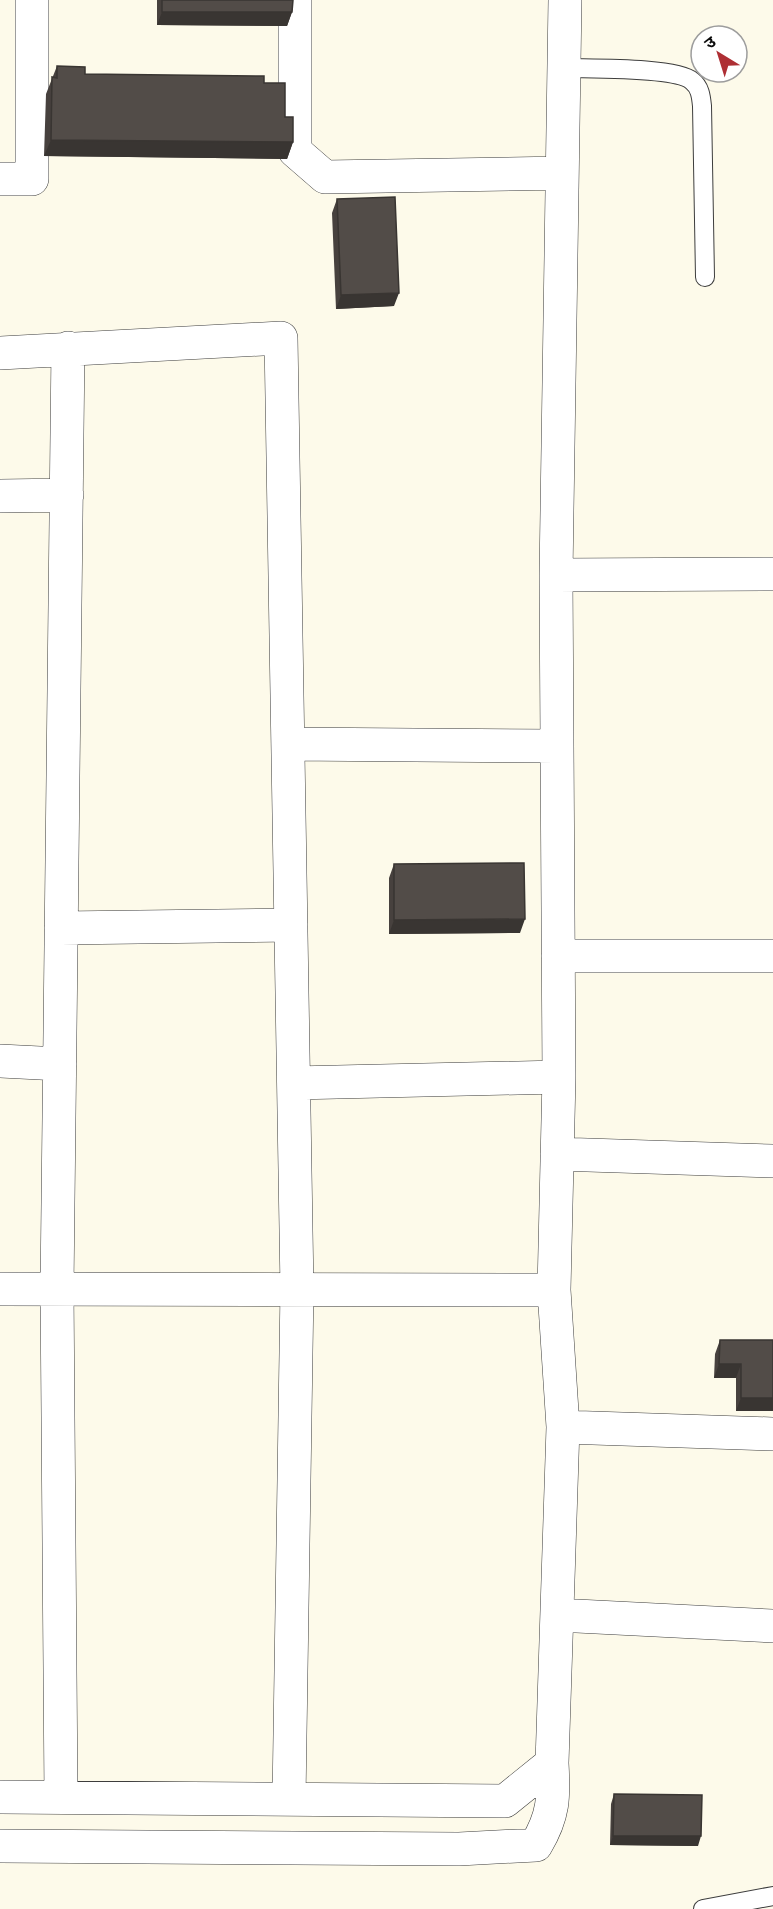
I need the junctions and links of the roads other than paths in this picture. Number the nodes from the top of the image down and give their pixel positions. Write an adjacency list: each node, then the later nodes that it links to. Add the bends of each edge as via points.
1 (32, 0): 6 (street, via 32,179)
2 (295, 0): 5 (street, via 295,151 325,177)
3 (565, 0): 4 (street)
4 (564, 68): 5 (street); 7 (lane, via 672,73 694,81 702,106)
5 (562, 173): 13 (street)
6 (0, 179)
7 (705, 278)
8 (69, 348): 9 (street); 11 (street); 14 (street, via 281,339)
9 (0, 353)
10 (0, 495): 11 (street)
11 (67, 495): 17 (street)
12 (773, 574): 13 (street)
13 (556, 575): 15 (street)
14 (288, 744): 15 (street); 16 (street)
15 (557, 746): 18 (street)
16 (291, 925): 17 (street); 23 (street)
17 (61, 928): 21 (street)
18 (558, 956): 19 (street); 22 (street)
19 (773, 956)
20 (0, 1061): 21 (street)
21 (60, 1064): 27 (street)
22 (559, 1077): 23 (street); 24 (street)
23 (294, 1083): 28 (street)
24 (557, 1154): 25 (street); 29 (street)
25 (773, 1161)
26 (0, 1289): 27 (street)
27 (57, 1289): 28 (street); 36 (street)
28 (297, 1289): 29 (street); 37 (street)
29 (554, 1290): 30 (street)
30 (563, 1427): 31 (street); 32 (street)
31 (773, 1434)
32 (557, 1615): 33 (street); 34 (street)
33 (773, 1626)
34 (552, 1762): 37 (street, via 505,1801); 38 (street, via 554,1788 549,1823 536,1845 459,1849)
35 (0, 1797): 36 (street)
36 (61, 1797): 37 (street)
37 (289, 1799)
38 (0, 1846)
39 (773, 1896): 40 (lane)
40 (703, 1909)

